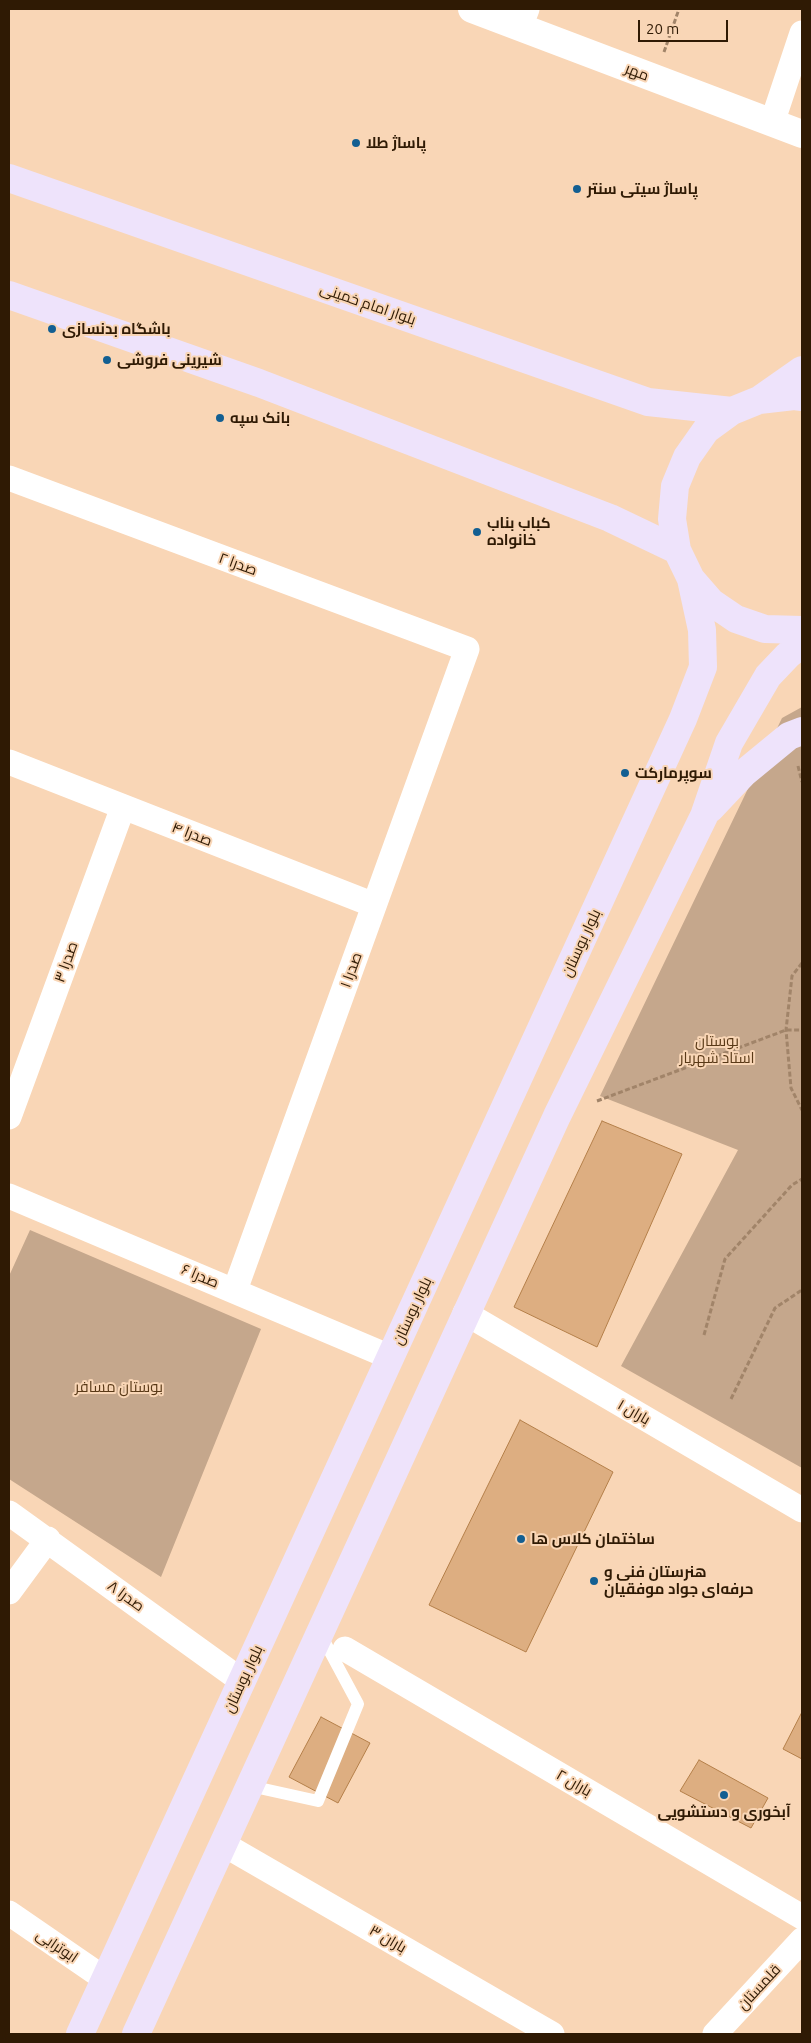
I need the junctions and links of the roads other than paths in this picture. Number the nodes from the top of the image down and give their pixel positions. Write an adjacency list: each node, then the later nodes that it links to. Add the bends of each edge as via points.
1 (472, 9): 2 (street, مهر)
2 (523, 18): 4 (street, مهر, via 655,78)
3 (802, 33): 4 (street)
4 (772, 123): 5 (street, مهر)
5 (802, 134)
6 (9, 178): 11 (main road, بلوار امام خمینی, via 648,402)
7 (9, 295): 13 (main road, via 259,383 610,518)
8 (802, 370): 10 (main road)
9 (802, 397): 10 (main road)
10 (759, 400): 11 (main road)
11 (732, 411): 13 (main road, via 706,430 686,456 675,486 672,519)
12 (9, 478): 17 (street, صدرا ۲)
13 (677, 550): 14 (main road)
14 (691, 579): 15 (main road, via 711,602 736,619 765,629); 27 (main road, بلوار بوستان, via 702,630 704,667)
15 (802, 630)
16 (802, 644): 21 (main road, via 768,676 739,725 729,743)
17 (467, 649): 22 (street, صدرا ۱)
18 (802, 731): 21 (main road, via 789,736 744,773)
19 (9, 762): 20 (street, صدرا ۴)
20 (123, 807): 22 (street, صدرا ۴); 23 (street, صدرا ۳)
21 (704, 816): 26 (main road)
22 (374, 905): 25 (street, صدرا ۱)
23 (9, 1117)
24 (9, 1196): 25 (street, صدرا ۶)
25 (235, 1290): 27 (street, صدرا ۶)
26 (465, 1313): 28 (street, باران ۱); 32 (main road)
27 (390, 1357): 34 (main road, بلوار بوستان)
28 (802, 1510)
29 (9, 1513): 30 (street, صدرا ۸)
30 (48, 1539): 31 (street); 34 (street, صدرا ۸)
31 (9, 1592)
32 (319, 1633): 35 (main road); 35 (lane, via 358,1704 318,1801)
33 (345, 1649): 38 (street, باران ۲)
34 (242, 1681): 40 (main road, بلوار بوستان)
35 (250, 1786): 36 (main road)
36 (223, 1844): 42 (main road); 43 (street, باران ۳)
37 (9, 1913): 40 (street, ابوترابی)
38 (802, 1917)
39 (802, 1940): 44 (street, قلمستان)
40 (105, 1979): 41 (main road, بلوار بوستان)
41 (80, 2034)
42 (136, 2034)
43 (552, 2034)
44 (715, 2034)

